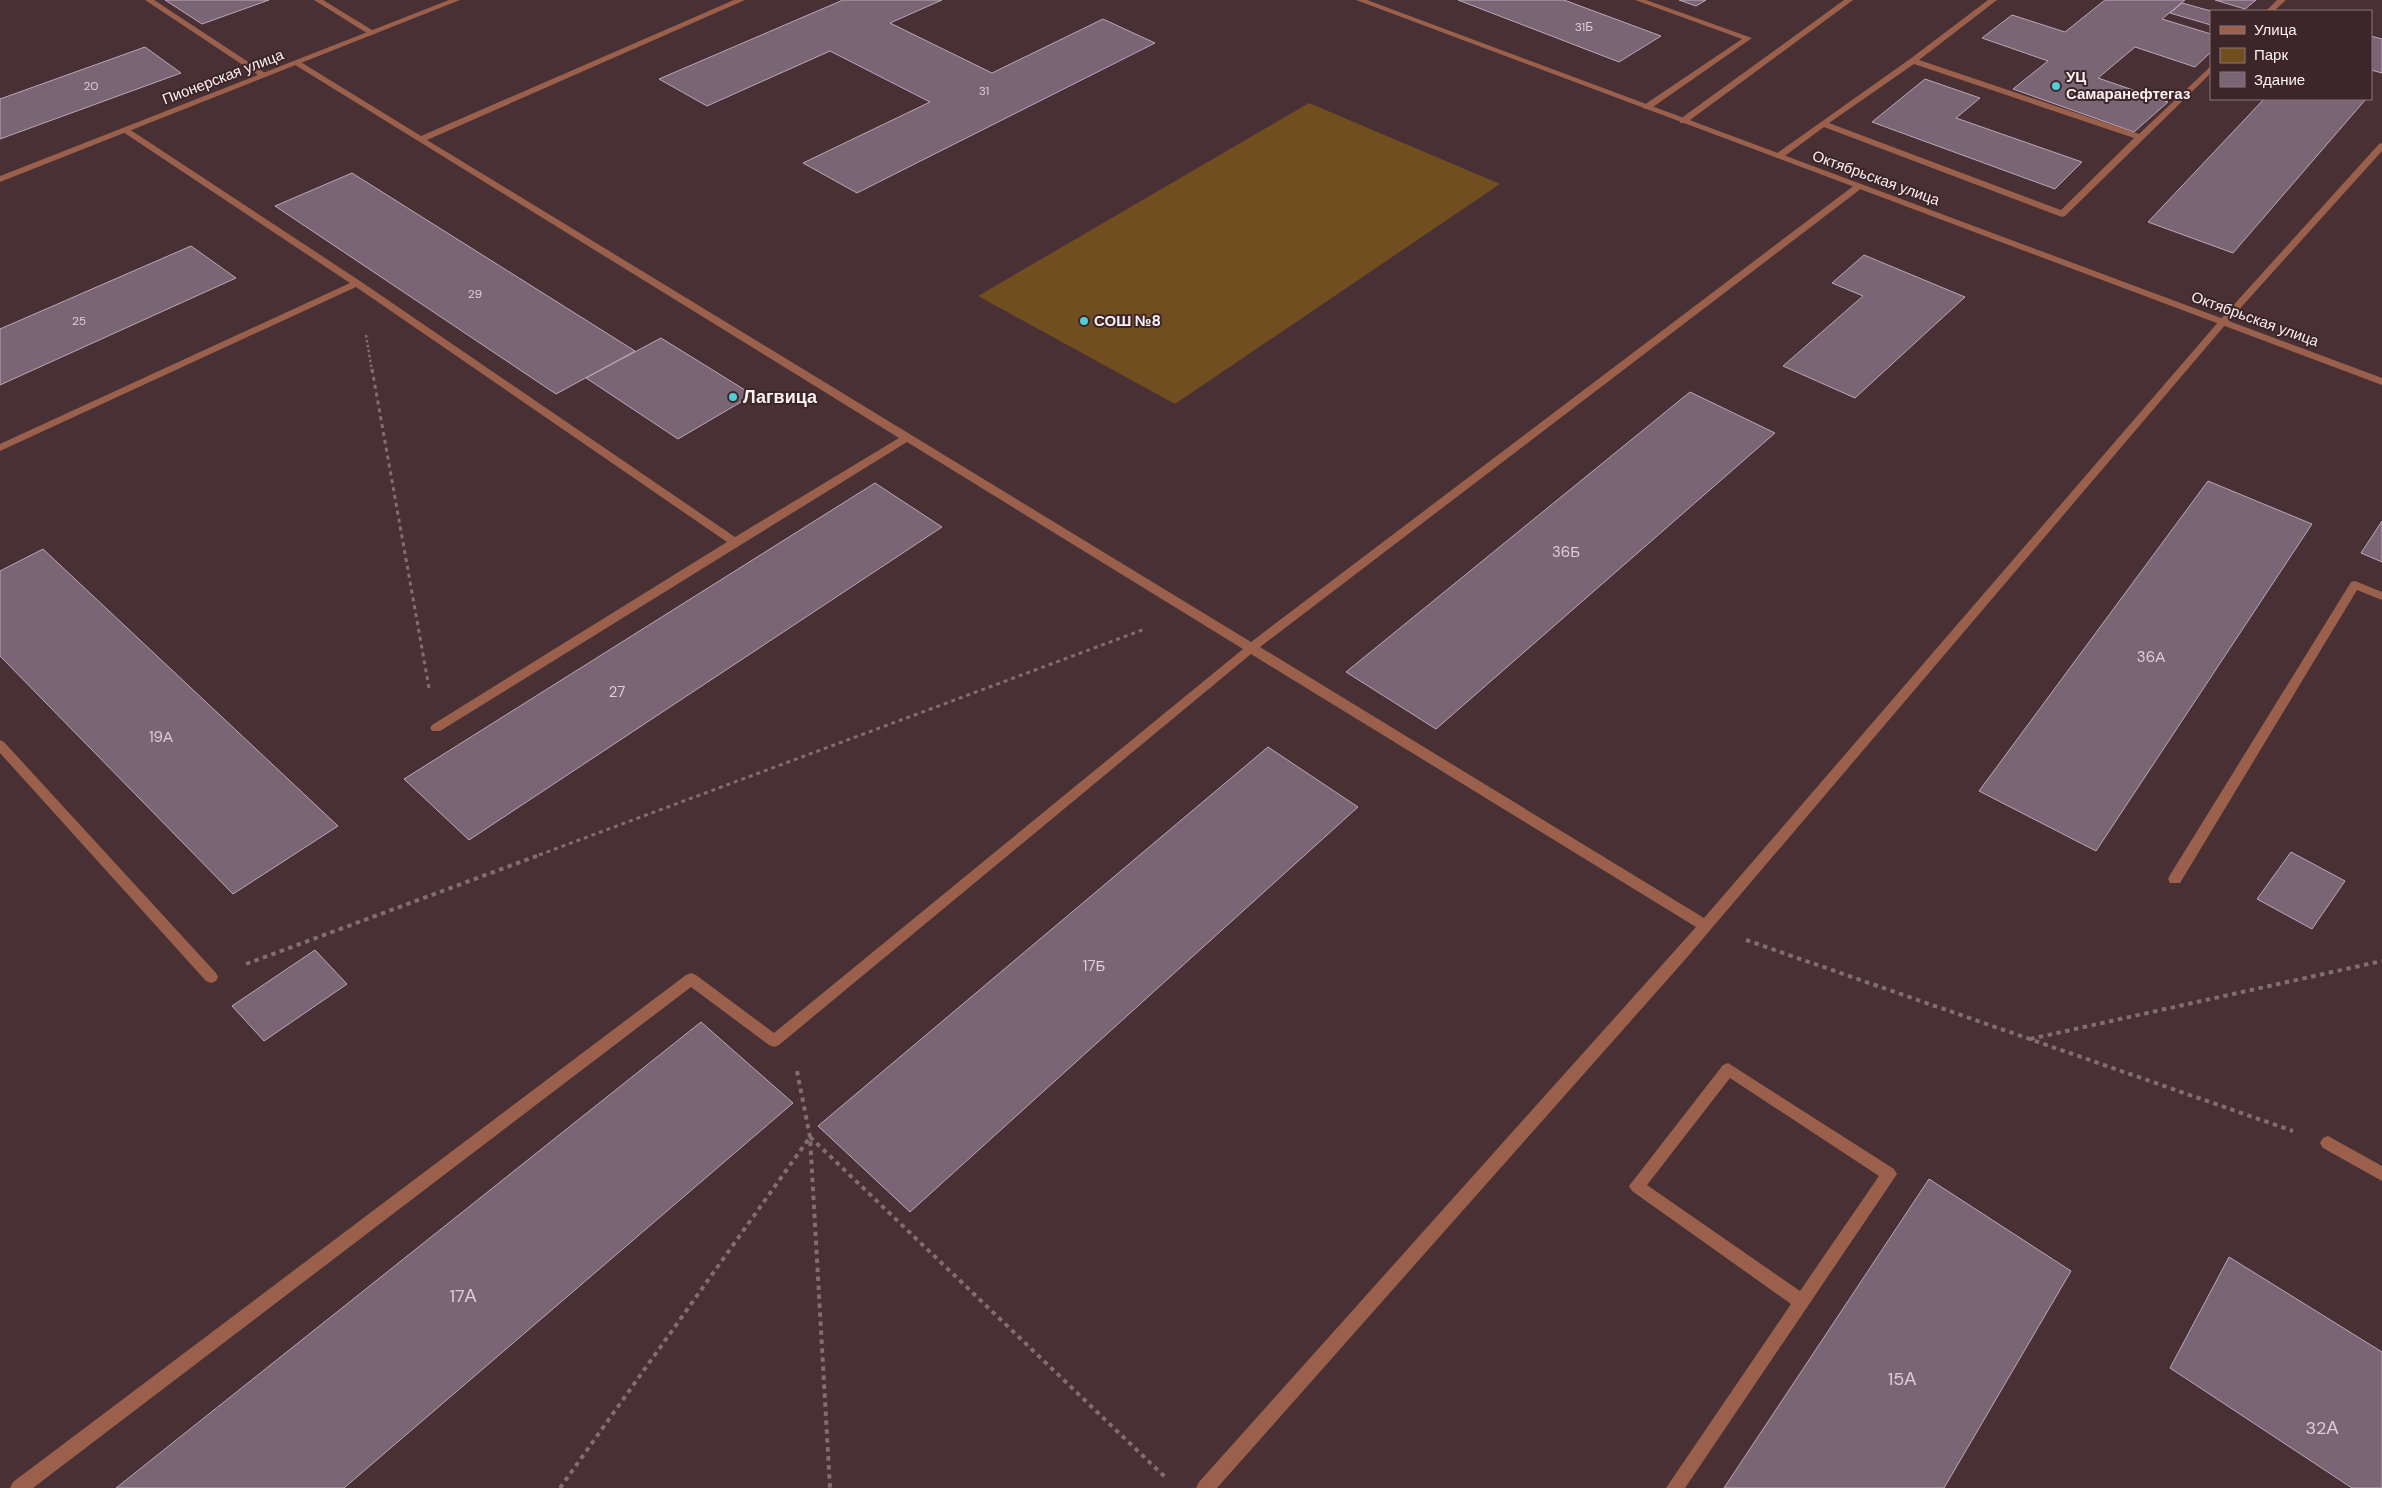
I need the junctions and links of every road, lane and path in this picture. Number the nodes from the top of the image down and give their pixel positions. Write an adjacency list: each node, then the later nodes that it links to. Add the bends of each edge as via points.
1 (149, 0): 15 (street)
2 (318, 0): 11 (street)
3 (456, 0): 11 (street, Пионерская улица)
4 (741, 0): 21 (street)
5 (1360, 0): 16 (street, Октябрьская улица)
6 (1639, 0): 16 (street, via 1748,38)
7 (1849, 0): 17 (street)
8 (1993, 0): 12 (street)
9 (2282, 0): 10 (street)
10 (2271, 10)
11 (373, 33): 13 (street, Пионерская улица)
12 (1913, 61): 18 (street); 20 (street)
13 (296, 63): 15 (street, Пионерская улица); 21 (street)
14 (2210, 69): 20 (street)
15 (264, 75): 19 (street, Пионерская улица)
16 (1647, 107): 17 (street, Октябрьская улица)
17 (1683, 121): 23 (street, Октябрьская улица)
18 (1823, 124): 20 (street, via 2062,214); 23 (street)
19 (126, 130): 24 (street, Пионерская улица); 26 (street)
20 (2140, 137)
21 (421, 139): 29 (street)
22 (2382, 146): 27 (street)
23 (1779, 156): 25 (street, Октябрьская улица)
24 (0, 179)
25 (1859, 186): 27 (street, Октябрьская улица); 34 (street)
26 (357, 283): 30 (street); 31 (street); 35 (path)
27 (2223, 322): 28 (street, Октябрьская улица); 38 (street)
28 (2382, 382)
29 (908, 437): 31 (street); 34 (street)
30 (0, 448)
31 (735, 542): 35 (street)
32 (2382, 596): 37 (street, via 2355,585)
33 (1149, 627): 40 (path)
34 (1251, 648): 38 (street); 41 (street)
35 (436, 728)
36 (0, 744): 40 (street)
37 (2175, 879)
38 (1706, 926): 42 (path); 51 (street)
39 (2382, 961): 42 (path)
40 (211, 977)
41 (789, 1028): 43 (path); 48 (street, via 774,1041 691,978)
42 (2030, 1039): 44 (path)
43 (810, 1137): 47 (path); 49 (path); 50 (path)
44 (2328, 1143): 45 (street)
45 (2382, 1174)
46 (1802, 1302): 46 (street, via 1890,1174 1728,1069 1637,1186); 52 (street)
47 (1170, 1481)
48 (18, 1488)
49 (560, 1488)
50 (830, 1488)
51 (1205, 1488)
52 (1675, 1488)

